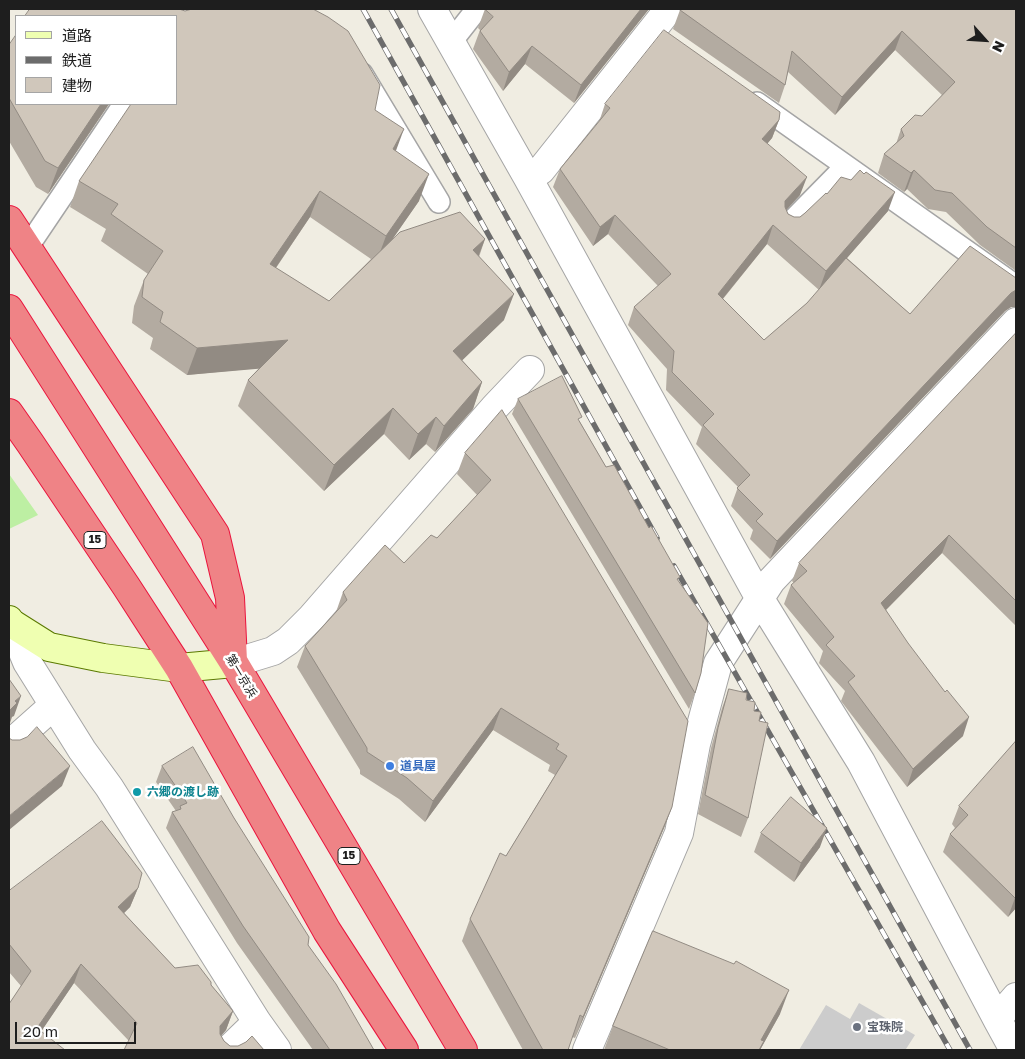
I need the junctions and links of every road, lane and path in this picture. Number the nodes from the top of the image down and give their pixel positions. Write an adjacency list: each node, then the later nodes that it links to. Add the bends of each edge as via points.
1 (187, 9): 5 (lane)
2 (432, 9): 6 (street)
3 (477, 9): 6 (lane)
4 (669, 9): 11 (street, via 661,35 541,170)
5 (178, 22)
6 (451, 42): 11 (street)
7 (355, 61): 12 (lane)
8 (741, 92): 10 (lane)
9 (123, 105): 15 (lane)
10 (846, 166): 14 (lane); 16 (lane)
11 (528, 178): 21 (street)
12 (439, 202)
13 (9, 220): 15 (highway)
14 (790, 222)
15 (27, 248): 23 (highway, via 215,534 230,598)
16 (1016, 286)
17 (9, 309): 23 (highway, 第一京浜 / 15)
18 (1016, 322): 21 (street, via 771,581)
19 (530, 370): 23 (street, via 499,416 288,641 273,651)
20 (9, 413): 24 (highway, 15)
21 (760, 599): 27 (street, via 718,663); 30 (street, via 861,762)
22 (10, 621): 24 (street, via 49,648); 25 (street, via 27,662)
23 (234, 663): 24 (street); 35 (highway, 第一京浜 / 15)
24 (179, 668): 34 (highway, 15, via 327,931)
25 (54, 705): 28 (street); 31 (street)
26 (680, 719): 27 (lane)
27 (696, 744): 36 (street, via 679,833)
28 (9, 745)
29 (1016, 997): 30 (street)
30 (996, 1019): 37 (street)
31 (257, 1022): 32 (street); 33 (street)
32 (228, 1050)
33 (277, 1050)
34 (404, 1050)
35 (463, 1050)
36 (588, 1050)
37 (1014, 1050)

